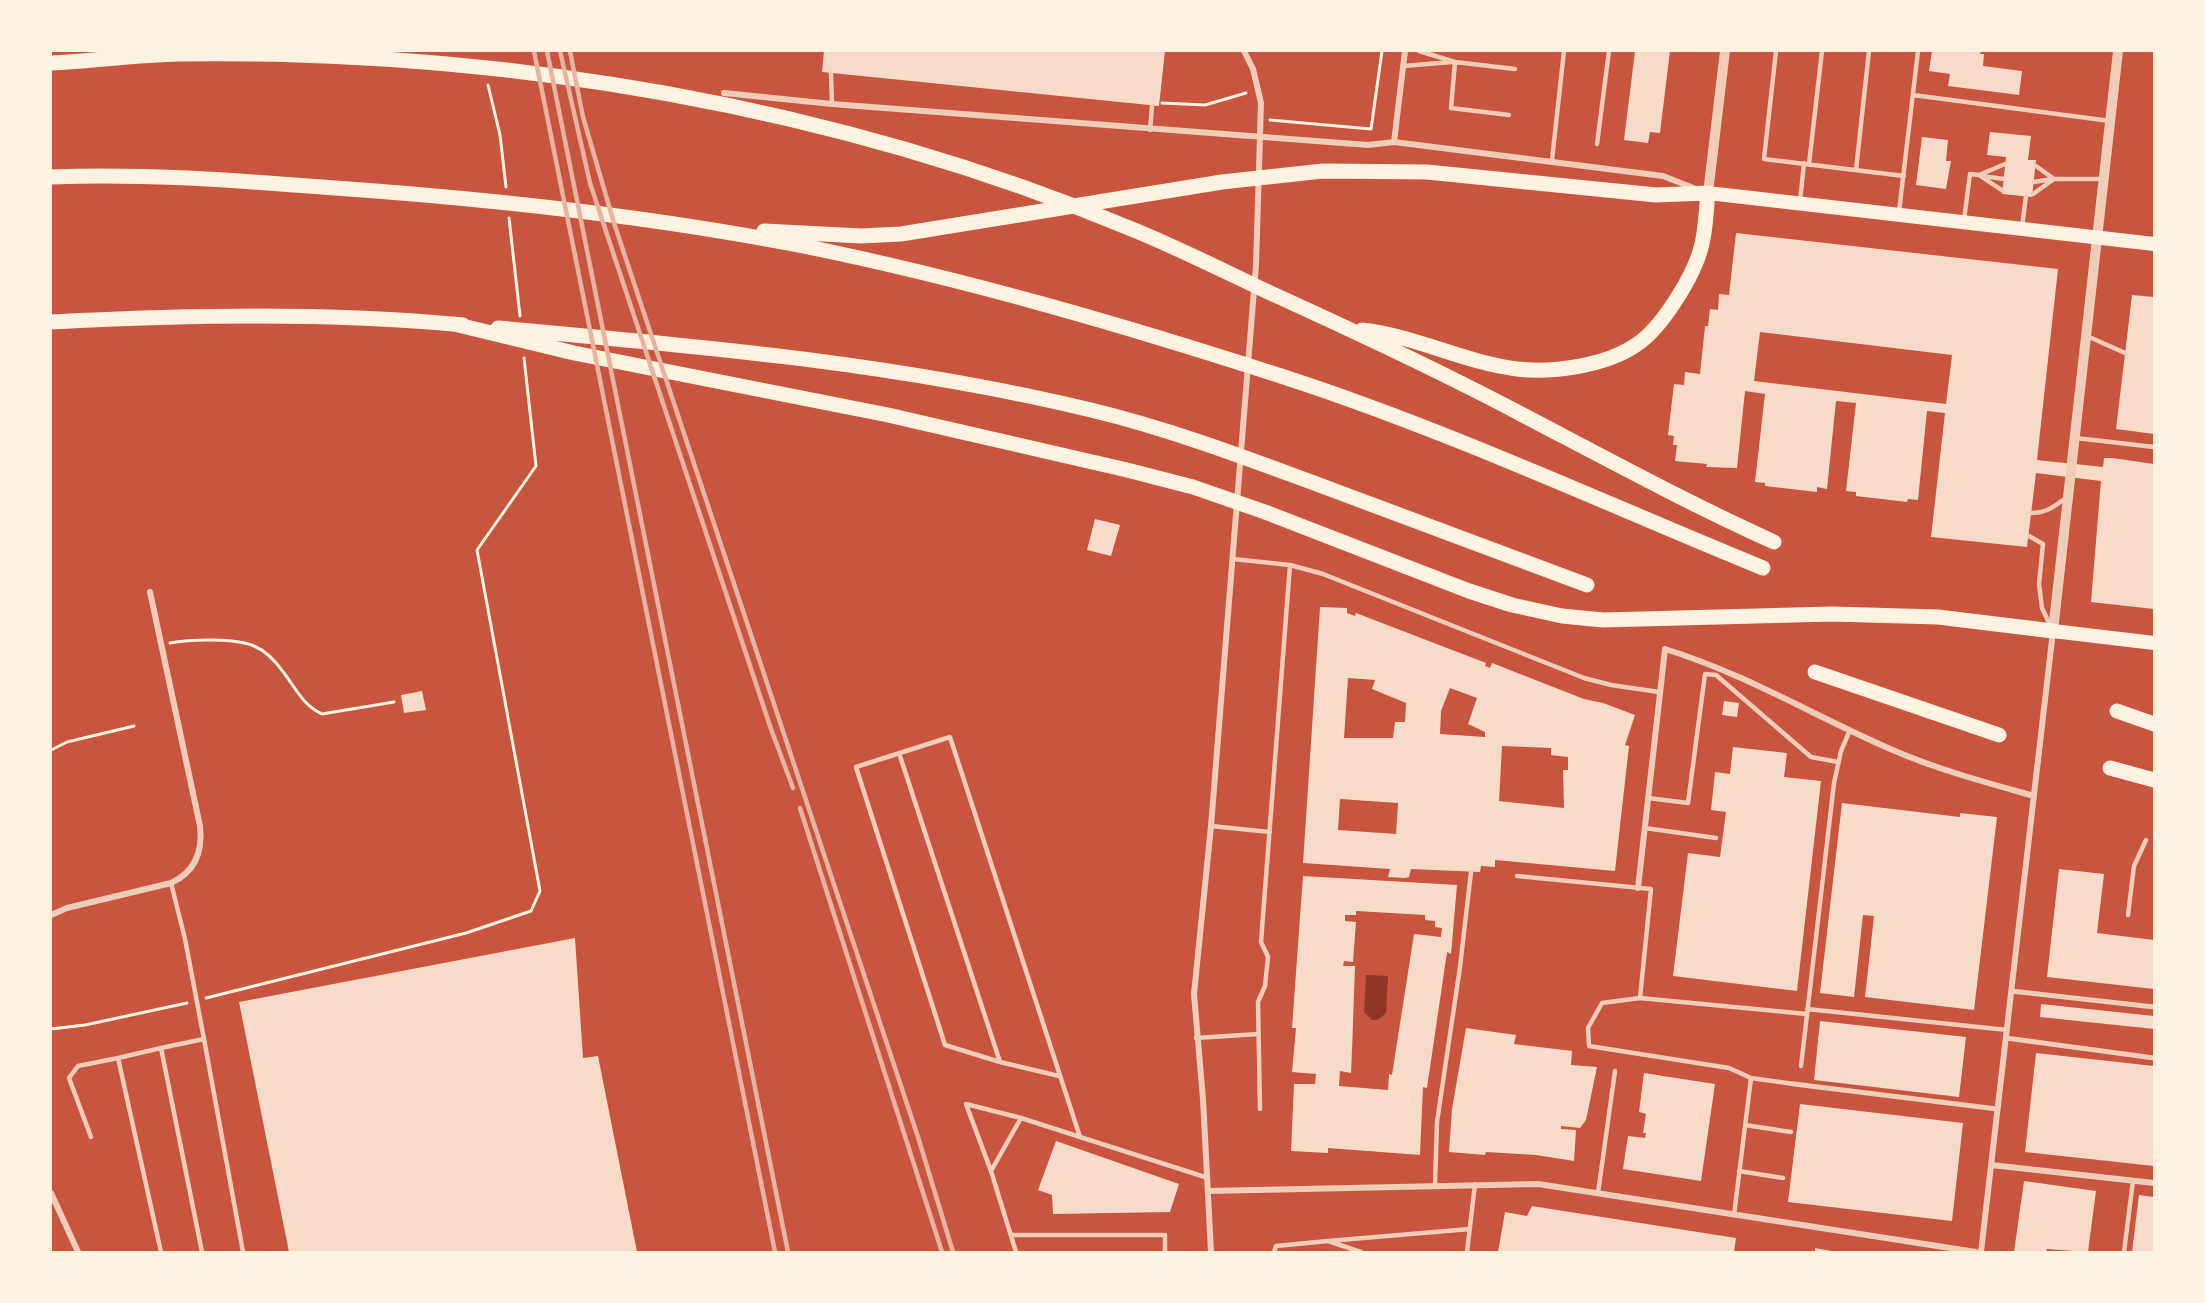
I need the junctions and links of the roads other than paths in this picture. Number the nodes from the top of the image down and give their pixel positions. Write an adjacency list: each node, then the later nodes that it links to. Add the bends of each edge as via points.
1 (1244, 51): 24 (street, via 1259,87)
2 (1405, 51): 14 (street)
3 (1419, 51): 12 (lane)
4 (1564, 51): 27 (lane)
5 (1609, 51): 26 (lane)
6 (1725, 51): 40 (street)
7 (1776, 51): 28 (lane, via 1764,159)
8 (1822, 51): 28 (lane)
9 (1869, 51): 31 (lane)
10 (1918, 51): 18 (lane)
11 (2118, 51): 22 (street)
12 (1455, 62): 14 (lane); 15 (lane); 21 (lane, via 1451,108)
13 (51, 63): 52 (highway, via 175,54 311,56 457,64 659,93 815,125 970,168 1136,230)
14 (1403, 66): 25 (street)
15 (1515, 69)
16 (831, 73): 19 (lane)
17 (724, 93): 19 (street)
18 (1913, 94): 22 (lane); 33 (lane)
19 (832, 104): 23 (street)
20 (1152, 106): 23 (lane)
21 (1509, 115)
22 (2110, 121): 37 (street)
23 (1150, 130): 24 (street)
24 (1261, 136): 25 (street, via 1368,145); 61 (street, via 1256,265)
25 (1394, 142): 27 (street)
26 (1597, 144)
27 (1551, 160): 40 (street, via 1663,176)
28 (1807, 164): 31 (lane); 43 (lane)
29 (2006, 164): 32 (lane)
30 (2036, 166): 36 (lane)
31 (1856, 170): 33 (lane)
32 (1979, 175): 35 (lane); 39 (lane); 45 (lane, via 1970,174)
33 (1904, 176): 44 (lane)
34 (51, 177): 46 (highway, via 194,178 433,195)
35 (2004, 179)
36 (2054, 179): 37 (lane); 38 (lane); 41 (lane)
37 (2104, 179): 48 (street)
38 (2034, 182)
39 (2003, 191)
40 (1708, 193): 43 (main road); 46 (highway, via 1656,195 1427,172 1323,171 1222,182 901,234 861,236); 52 (highway, via 1701,248 1690,274 1655,329 1636,345 1605,359 1545,370 1518,369 1466,358 1410,339)
41 (2032, 194)
42 (2026, 196): 47 (lane)
43 (1800, 204): 44 (main road)
44 (1899, 215): 45 (main road)
45 (1964, 222): 47 (main road)
46 (695, 228): 63 (highway, via 893,266 1076,314 1286,378 1450,439)
47 (2022, 229): 48 (main road)
48 (2098, 237): 49 (main road); 53 (street)
49 (2154, 244)
50 (51, 322): 51 (highway, via 163,316 302,316)
51 (454, 324): 64 (highway, via 875,367 1094,411 1198,441); 66 (highway, via 574,353 1019,444 1193,488 1512,605 1562,616 1603,620 1832,614 1938,617)
52 (1350, 328): 60 (highway)
53 (2087, 336): 54 (lane); 55 (street)
54 (2125, 353)
55 (2076, 438): 56 (lane); 57 (street)
56 (2154, 447)
57 (2069, 495): 58 (lane, via 2052,509); 66 (street)
58 (2031, 513)
59 (2029, 536): 66 (lane, via 2043,544 2039,584 2042,608)
60 (1774, 542)
61 (1233, 559): 62 (lane); 80 (street)
62 (1290, 565): 69 (lane, via 1323,574 1584,678); 82 (lane)
63 (1763, 568)
64 (1587, 585)
65 (150, 591): 87 (street, via 201,842 193,867)
66 (2054, 631): 67 (main road); 78 (street)
67 (2154, 643)
68 (1815, 672): 73 (highway)
69 (1659, 692): 72 (street, via 1665,650 1766,688); 79 (street)
70 (2117, 711): 71 (highway)
71 (2154, 724)
72 (1850, 730): 75 (lane); 78 (street, via 1912,758)
73 (1999, 735)
74 (899, 753): 103 (lane); 103 (lane, via 856,767 945,1045); 106 (lane, via 950,737)
75 (1838, 762): 79 (lane, via 1811,757 1716,675 1705,674 1688,803); 94 (lane)
76 (2110, 768): 77 (highway)
77 (2154, 780)
78 (2034, 796): 91 (street)
79 (1648, 798): 81 (street)
80 (1210, 826): 82 (lane); 97 (street, via 1195,963)
81 (1645, 828): 83 (lane); 88 (street)
82 (1270, 832): 96 (lane, via 1261,942 1268,957 1265,986 1258,1002)
83 (1716, 838)
84 (2146, 840): 90 (lane, via 2134,866)
85 (1471, 872): 124 (lane, via 1437,1122)
86 (1517, 876): 88 (lane)
87 (171, 883): 89 (street); 99 (lane)
88 (1638, 888): 92 (lane, via 1651,889)
89 (51, 915)
90 (2128, 915)
91 (2011, 992): 93 (street); 95 (street)
92 (1640, 998): 94 (lane); 107 (lane, via 1602,1003 1588,1028 1589,1046 1729,1068)
93 (2154, 1007)
94 (1807, 1012): 95 (lane); 104 (lane)
95 (2007, 1030): 98 (street)
96 (1258, 1034): 97 (lane); 109 (lane)
97 (1196, 1038): 119 (street)
98 (2006, 1038): 102 (street); 110 (street)
99 (204, 1039): 100 (lane); 135 (lane)
100 (161, 1048): 101 (lane); 134 (lane)
101 (118, 1058): 114 (lane, via 78,1066 69,1078); 133 (lane)
102 (2154, 1058)
103 (1000, 1062): 106 (lane)
104 (1801, 1066)
105 (1615, 1071): 127 (lane)
106 (1059, 1076): 115 (lane)
107 (1751, 1078): 108 (lane); 112 (lane)
108 (1794, 1084): 110 (street)
109 (1260, 1109)
110 (1997, 1109): 116 (street)
111 (1021, 1118): 115 (lane); 117 (lane); 117 (lane, via 966,1104)
112 (1745, 1125): 113 (lane); 118 (lane)
113 (1791, 1132)
114 (91, 1137)
115 (1080, 1137): 119 (lane)
116 (1991, 1165): 121 (street); 143 (street)
117 (991, 1171): 130 (lane)
118 (1739, 1171): 120 (lane); 128 (lane)
119 (1208, 1178): 125 (street)
120 (1783, 1178)
121 (2133, 1180): 122 (street); 144 (lane)
122 (2154, 1183)
123 (1475, 1184): 124 (street); 127 (street, via 1538,1184); 129 (lane)
124 (1435, 1186): 125 (street)
125 (1208, 1191): 138 (street)
126 (51, 1193): 132 (street)
127 (1598, 1193): 128 (street)
128 (1734, 1215): 142 (street)
129 (1470, 1229): 131 (lane); 141 (lane)
130 (1012, 1235): 136 (lane); 137 (lane, via 1165,1235)
131 (1328, 1241): 139 (lane, via 1276,1246); 140 (lane)
132 (78, 1252)
133 (160, 1252)
134 (202, 1252)
135 (243, 1252)
136 (1016, 1252)
137 (1165, 1252)
138 (1211, 1252)
139 (1274, 1252)
140 (1361, 1252)
141 (1467, 1252)
142 (1976, 1252)
143 (1982, 1252)
144 (2124, 1252)

